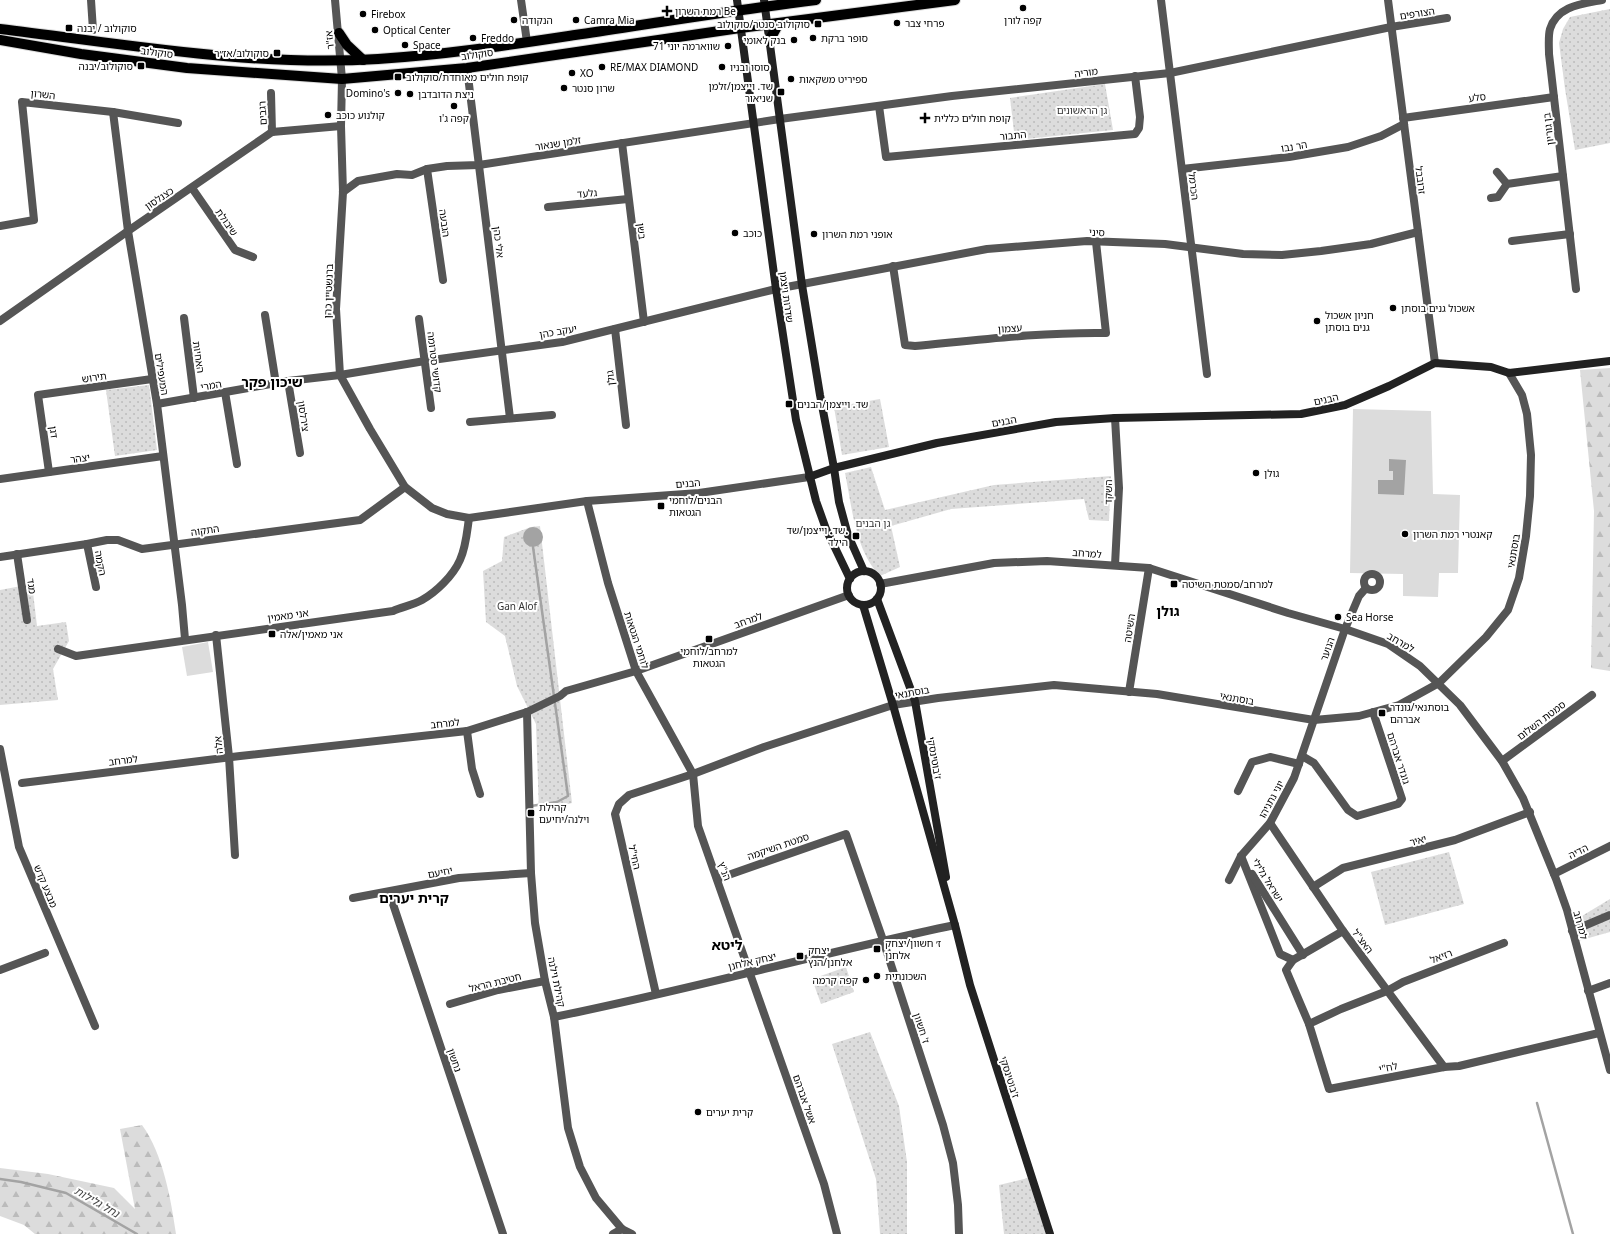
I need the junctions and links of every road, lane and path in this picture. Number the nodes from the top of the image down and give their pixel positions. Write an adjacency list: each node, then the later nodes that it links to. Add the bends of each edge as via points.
1 (91, 0): 18 (street)
2 (335, 0): 19 (street, אז"ר)
3 (521, 0): 22 (street)
4 (816, 0): 10 (main road, סוקולוב)
5 (956, 0): 13 (main road, סוקולוב)
6 (1161, 0): 26 (street, הכרמל)
7 (1388, 0): 15 (street, זרובבל)
8 (1602, 0): 9 (street, בן גוריון)
9 (1585, 2): 30 (street, בן גוריון, via 1557,16 1550,30 1549,54)
10 (764, 3): 11 (main road, סוקולוב); 14 (street, שדרות ויצמן)
11 (737, 5): 16 (street, שדרות ויצמן); 22 (main road, סוקולוב)
12 (1446, 18): 15 (street, הצורפים)
13 (779, 23): 14 (main road, סוקולוב); 21 (main road)
14 (766, 25): 16 (main road, סוקולוב); 21 (street, שדרות ויצמן)
15 (1391, 27): 26 (street, מוריה); 34 (street, זרובבל)
16 (740, 28): 25 (main road, סוקולוב); 36 (street, שדרות ויצמן)
17 (0, 29): 23 (main road, סוקולוב, via 194,54)
18 (93, 30)
19 (339, 34): 23 (street, אז"ר); 24 (main road)
20 (0, 40): 28 (main road, סוקולוב, via 187,68)
21 (769, 41): 33 (street, שדרות ויצמן)
22 (527, 42): 24 (main road, סוקולוב, via 464,52)
23 (341, 60): 24 (main road, סוקולוב); 28 (street, אז"ר)
24 (363, 60)
25 (467, 68): 28 (main road, סוקולוב); 40 (street, אלי כהן)
26 (1170, 73): 27 (street, מוריה); 42 (street, הכרמל)
27 (1135, 76): 31 (street, מוריה); 31 (street, התבור, via 1140,117 1139,128 1134,134 886,157)
28 (342, 79): 37 (street, ברנשטיין כהן)
29 (271, 93): 38 (street, רגבים)
30 (1554, 96): 34 (street, סלע); 44 (street, בן גוריון)
31 (879, 106): 33 (street, מוריה)
32 (113, 112): 35 (street, השרון); 51 (street, השרון, via 22,102 34,220); 52 (street, המעפילים)
33 (780, 119): 36 (street, זלמן שנאור); 61 (street, שדרות ויצמן)
34 (1403, 121): 42 (street, הר נבו, via 1381,136 1348,147 1289,157); 53 (street, זרובבל)
35 (178, 122)
36 (753, 123): 39 (street, זלמן שנאור); 62 (street, שדרות ויצמן)
37 (341, 126): 38 (street); 47 (street, ברנשטיין כהן)
38 (272, 132): 46 (street, כצנלסון)
39 (622, 143): 40 (street, זלמן שנאור); 49 (street, בשן)
40 (479, 165): 41 (street, זלמן שנאור); 70 (street, אלי כהן)
41 (427, 169): 47 (street, זלמן שנאור, via 412,174 358,181); 60 (street, הגבעה)
42 (1182, 169): 57 (street, הכרמל)
43 (1496, 172): 45 (street)
44 (1563, 176): 45 (street); 54 (street, בן גוריון)
45 (1507, 184): 48 (street, via 1498,197)
46 (192, 188): 52 (street, כצנלסון); 58 (street, שיבולת, via 235,250)
47 (343, 192): 76 (street, ברנשטיין כהן, via 336,309)
48 (1491, 198)
49 (628, 199): 50 (street, גלעד); 68 (street, בשן)
50 (548, 207)
51 (0, 226)
52 (128, 231): 67 (street, כצנלסון); 77 (street, המעפילים)
53 (1418, 232): 57 (street, סיני, via 1371,244 1282,255 1243,254); 73 (street, זרובבל)
54 (1570, 234): 55 (street); 63 (street, בן גוריון)
55 (1512, 241)
56 (1096, 242): 57 (street, סיני, via 1165,244); 59 (street, סיני, via 987,248); 59 (street, עצמון, via 1106,333 905,345)
57 (1192, 248): 75 (street, הכרמל)
58 (253, 257)
59 (893, 266): 61 (street, סיני)
60 (443, 280)
61 (802, 285): 62 (street, סיני); 93 (street, שדרות ויצמן)
62 (776, 289): 68 (street, יעקב כהן); 95 (street, שדרות ויצמן, via 796,420)
63 (1576, 289)
64 (265, 315): 79 (street)
65 (184, 318): 82 (street, האחיות)
66 (419, 319): 71 (street, קדושי סטרומה)
67 (0, 321)
68 (644, 322): 69 (street, יעקב כהן)
69 (615, 329): 70 (street, יעקב כהן, via 562,342); 89 (street, גולן)
70 (502, 350): 71 (street, יעקב כהן); 86 (street, אלי כהן)
71 (425, 361): 76 (street, יעקב כהן); 84 (street, קדושי סטרומה)
72 (1610, 361): 74 (street)
73 (1435, 363): 74 (street, via 1491,368); 87 (street, הבנים, via 1345,405 1301,414)
74 (1509, 373): 120 (street, בוסתנאי, via 1522,395 1527,414 1531,454 1530,496 1519,578 1508,610 1486,637)
75 (1207, 374)
76 (340, 375): 78 (street, המרי); 97 (street, ברנשטיין כהן)
77 (152, 379): 81 (street, תירוש); 83 (street, המעפילים)
78 (288, 381): 79 (street, המרי); 90 (street, צירלסון)
79 (276, 384): 80 (street, המרי)
80 (225, 392): 82 (street, המרי); 92 (street)
81 (38, 395): 94 (street, דגן)
82 (194, 398): 83 (street, המרי)
83 (157, 404): 91 (street, המעפילים)
84 (431, 408)
85 (552, 415): 86 (street)
86 (510, 418): 88 (street)
87 (1115, 418): 93 (street, הבנים, via 1056,422 944,441); 104 (street, השקד, via 1119,488)
88 (470, 422)
89 (626, 425)
90 (300, 453)
91 (163, 456): 94 (street, יצהר); 101 (street, המעפילים)
92 (237, 464)
93 (834, 468): 95 (street, הבנים); 106 (street, שדרות ויצמן, via 839,502 848,535)
94 (49, 472): 96 (street, יצהר)
95 (809, 477): 98 (street, הבנים, via 699,493); 107 (street, שדרות ויצמן, via 826,530)
96 (0, 479)
97 (405, 487): 99 (street, הבנים, via 432,508); 101 (street, התקוה, via 360,520)
98 (587, 501): 99 (street, הבנים); 119 (street, לוחמי הגטאות, via 608,583)
99 (469, 518): 116 (street, אני מאמין, via 460,562 438,588 421,601 393,611)
100 (87, 544): 101 (street, התקוה, via 118,540 142,549); 102 (street, התקוה); 109 (street, הקמה)
101 (174, 544): 117 (street, המעפילים)
102 (17, 554): 103 (street, התקוה); 114 (street, מגד)
103 (0, 557)
104 (1115, 566): 105 (street, למרחב); 108 (street, למרחב, via 1047,561 994,563)
105 (1149, 568): 115 (street, למרחב); 121 (street, השיטה)
106 (864, 571): 107 (street); 108 (street, via 874,575)
107 (850, 579): 111 (street, via 847,590)
108 (880, 584): 112 (street)
109 (96, 587)
110 (1366, 588): 115 (street, הנוער, via 1359,596)
111 (849, 595): 113 (street, via 857,604); 119 (street, למרחב)
112 (877, 599): 113 (street); 123 (street, ז'בוטינסקי)
113 (863, 605): 124 (street, ז'בוטינסקי)
114 (27, 620)
115 (1345, 629): 120 (street, למרחב, via 1388,644); 127 (street, הנוער)
116 (216, 635): 117 (street, אני מאמין); 130 (street, אלה)
117 (185, 640): 118 (street, אני מאמין, via 76,656)
118 (58, 649)
119 (636, 671): 125 (street, למרחב, via 566,691); 133 (street, לוחמי הגטאות)
120 (1439, 683): 126 (street, בוסתנאי, via 1399,705); 132 (street, למרחב, via 1460,705)
121 (1129, 692): 123 (street, בוסתנאי, via 1054,685); 127 (street, בוסתנאי, via 1157,694)
122 (1592, 695): 132 (street, סמטת השלום)
123 (915, 701): 124 (street, בוסתנאי); 151 (street, ז'בוטינסקי)
124 (893, 705): 133 (street, בוסתנאי, via 764,747); 151 (street, ז'בוטינסקי)
125 (526, 712): 128 (street, למרחב); 143 (street, קהילת וילנה)
126 (1373, 712): 127 (street, בוסתנאי, via 1359,716); 131 (street, גונדר אברהם, via 1402,799 1398,804 1357,816 1348,810 1314,763)
127 (1314, 720): 131 (street, יוני נתניהו)
128 (467, 730): 130 (street, למרחב); 136 (street, via 472,769)
129 (0, 749): 169 (street, מבצע קדש, via 19,847)
130 (229, 757): 134 (street, למרחב); 141 (street, אלה)
131 (1301, 760): 135 (street, via 1270,757 1252,762); 138 (street, יוני נתניהו)
132 (1502, 761): 137 (street, למרחב)
133 (693, 774): 145 (street, הנ"ץ, via 698,826); 165 (street, החי"ל, via 629,796 619,804 614,814)
134 (22, 783)
135 (1238, 791)
136 (480, 794)
137 (1530, 812): 144 (street, למרחב); 147 (street, יאיר, via 1455,840 1343,868)
138 (1270, 823): 142 (street, יוני נתניהו); 147 (street, האצ"ל)
139 (846, 834): 145 (street, סמטת השיקמה); 154 (street, ז' חשוון)
140 (1610, 846): 144 (street, הדיה)
141 (235, 854)
142 (1241, 856): 146 (street, יוני נתניהו); 157 (street, ישראל גלילי); 158 (street, ישראל גלילי, via 1280,954)
143 (531, 873): 148 (street, יחיעם, via 459,878); 161 (street, קהילת וילנה, via 535,923)
144 (1554, 874): 153 (street, למרחב)
145 (717, 879): 160 (street, הנ"ץ)
146 (1229, 880)
147 (1313, 887): 152 (street, האצ"ל)
148 (389, 892): 149 (street, יחיעם); 174 (street, נחשון)
149 (354, 898)
150 (1610, 915): 153 (street)
151 (955, 925): 154 (street, יצחק אלחנן); 179 (street, ז'בוטינסקי, via 970,986)
152 (1343, 931): 157 (street); 163 (street, האצ"ל)
153 (1572, 931): 164 (street, למרחב)
154 (883, 940): 160 (street, יצחק אלחנן); 178 (street, ז' חשוון, via 953,1163)
155 (1504, 943): 163 (street, רזיאל, via 1403,982)
156 (45, 953): 159 (street)
157 (1303, 954): 158 (street)
158 (1293, 960): 168 (street, via 1286,970)
159 (0, 970)
160 (750, 972): 165 (street, יצחק אלחנן); 177 (street, אשל אברהם, via 824,1184)
161 (545, 981): 166 (street, חטיבת הראל, via 498,990); 167 (street, קהילת וילנה)
162 (1610, 983): 164 (street)
163 (1387, 991): 168 (street); 171 (street, האצ"ל)
164 (1588, 991): 170 (street, למרחב)
165 (656, 994): 167 (street, יצחק אלחנן)
166 (450, 1004)
167 (554, 1017): 173 (street, קהילת וילנה, via 568,1128 580,1167 596,1198)
168 (1309, 1024): 171 (street, לח"י, via 1329,1089)
169 (95, 1026)
170 (1599, 1033): 171 (street, לח"י, via 1458,1066); 172 (street, למרחב)
171 (1444, 1067)
172 (1610, 1070)
173 (622, 1229): 175 (street); 176 (street, קהילת וילנה)
174 (503, 1234)
175 (613, 1234)
176 (632, 1234)
177 (837, 1234)
178 (959, 1234)
179 (1050, 1234)

